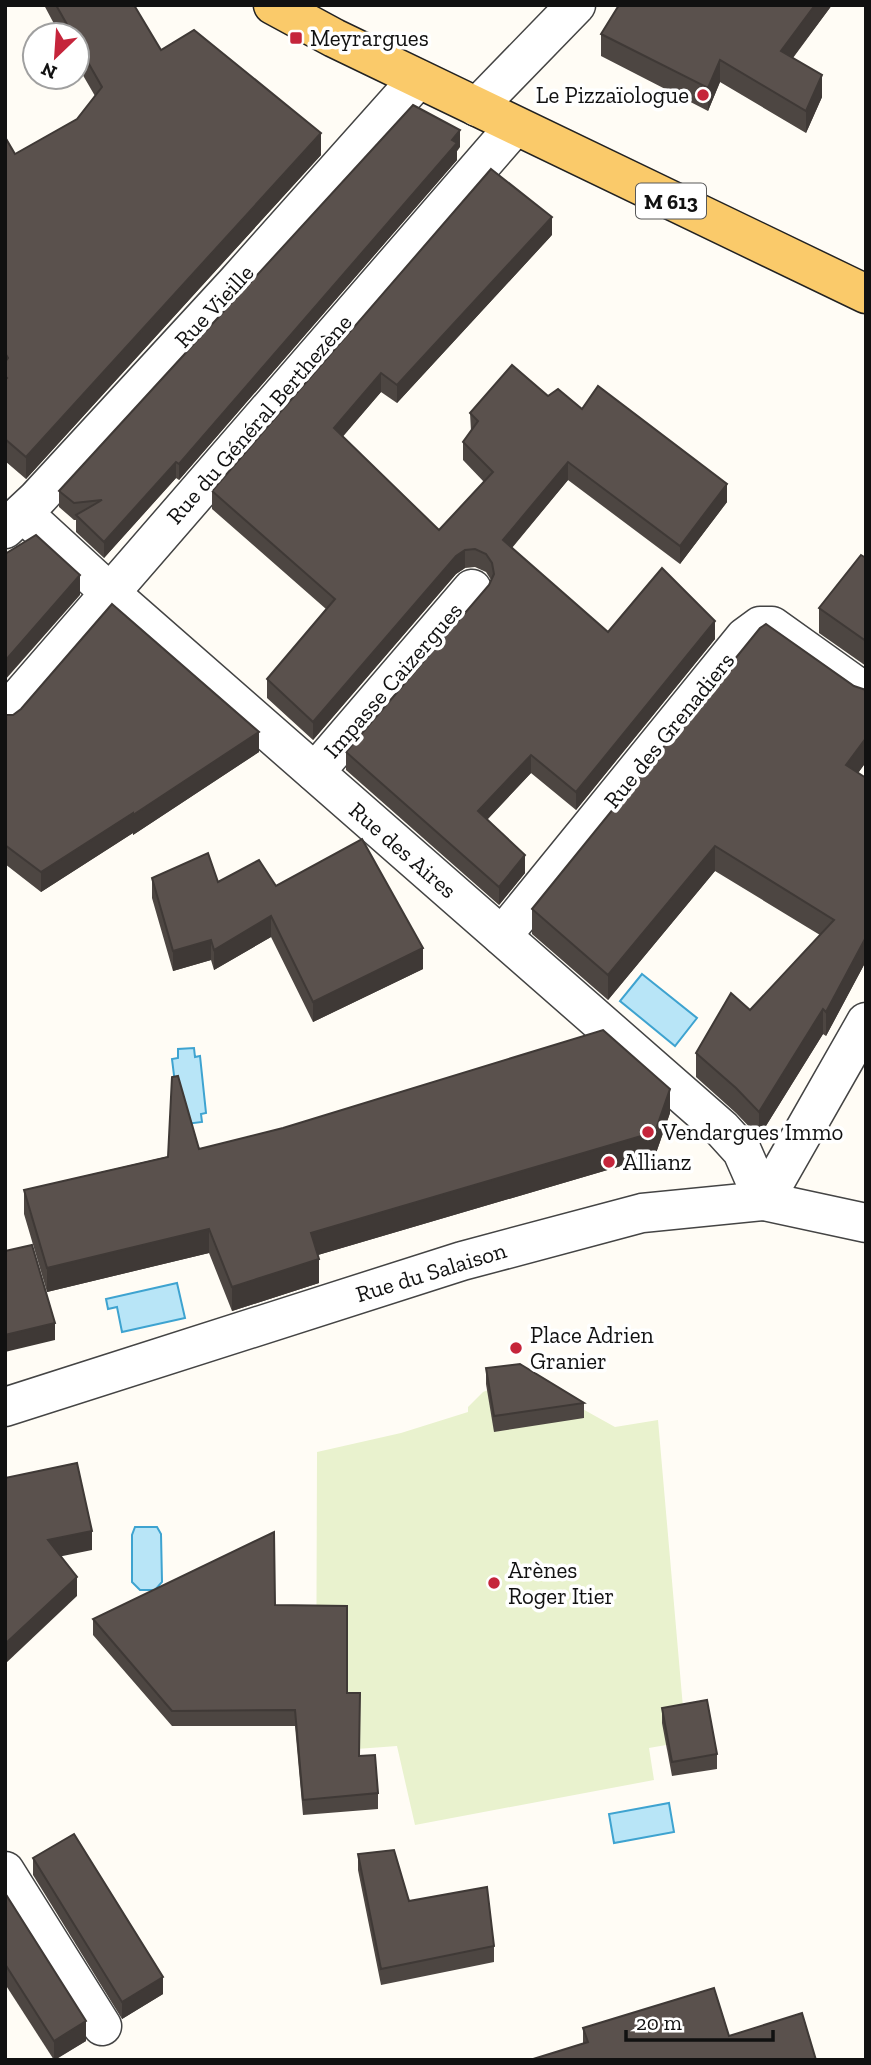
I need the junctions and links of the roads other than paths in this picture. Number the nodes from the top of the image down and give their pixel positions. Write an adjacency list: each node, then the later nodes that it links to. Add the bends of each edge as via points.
1 (273, 5): 3 (main road, M 613)
2 (576, 5): 4 (street)
3 (418, 79): 4 (main road, M 613); 7 (street, Rue Vieille)
4 (477, 107): 5 (main road, M 613)
5 (515, 126): 6 (main road, M 613); 9 (street, Rue du Général Berthezène)
6 (866, 295)
7 (14, 521): 9 (street, Rue des Aires)
8 (472, 589): 12 (street, Impasse Caizergues)
9 (109, 592): 11 (street, Rue du Général Berthezène); 12 (street, Rue des Aires)
10 (866, 693): 13 (street, Rue des Grenadiers, via 772,626 760,626 745,637)
11 (5, 714)
12 (315, 772): 13 (street, Rue des Aires)
13 (502, 936): 15 (street, Rue des Aires, via 722,1129 742,1151)
14 (866, 1022): 15 (street)
15 (764, 1200): 16 (street, Rue du Salaison); 17 (street, Rue du Salaison, via 642,1213 488,1254)
16 (866, 1223)
17 (5, 1406)
18 (5, 1871): 19 (street)
19 (102, 2026)

